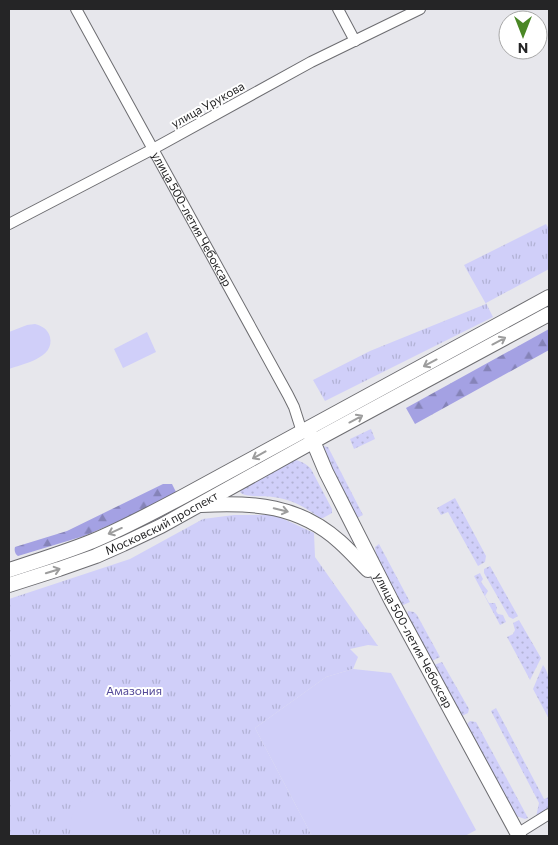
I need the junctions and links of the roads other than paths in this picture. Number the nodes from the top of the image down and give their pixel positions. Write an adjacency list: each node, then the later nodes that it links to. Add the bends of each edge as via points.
1 (76, 9): 5 (street, улица 500-летия Чебоксар)
2 (82, 9): 5 (street, улица 500-летия Чебоксар)
3 (338, 9): 6 (street)
4 (420, 9): 6 (street, улица Урукова)
5 (92, 33): 7 (street, улица 500-летия Чебоксар)
6 (355, 41): 7 (street, улица Урукова)
7 (155, 147): 8 (street, улица Урукова); 11 (street, улица 500-летия Чебоксар, via 271,359)
8 (9, 224)
9 (549, 297): 11 (main road, Московский проспект, one-way to 11)
10 (549, 314): 11 (main road, Московский проспект, one-way to 10)
11 (307, 437): 12 (main road, Московский проспект); 13 (main road, Московский проспект, one-way to 13, via 94,541); 14 (main road, улица 500-летия Чебоксар, via 319,474); 16 (main road, улица 500-летия Чебоксар)
12 (198, 505): 14 (main road, one-way to 14, via 267,506 286,510 317,525 339,541); 15 (main road, Московский проспект, one-way to 12, via 96,556)
13 (9, 570)
14 (368, 570): 16 (main road, улица 500-летия Чебоксар)
15 (9, 585)
16 (454, 724): 18 (main road, улица 500-летия Чебоксар)
17 (549, 814): 18 (street)
18 (516, 836)

